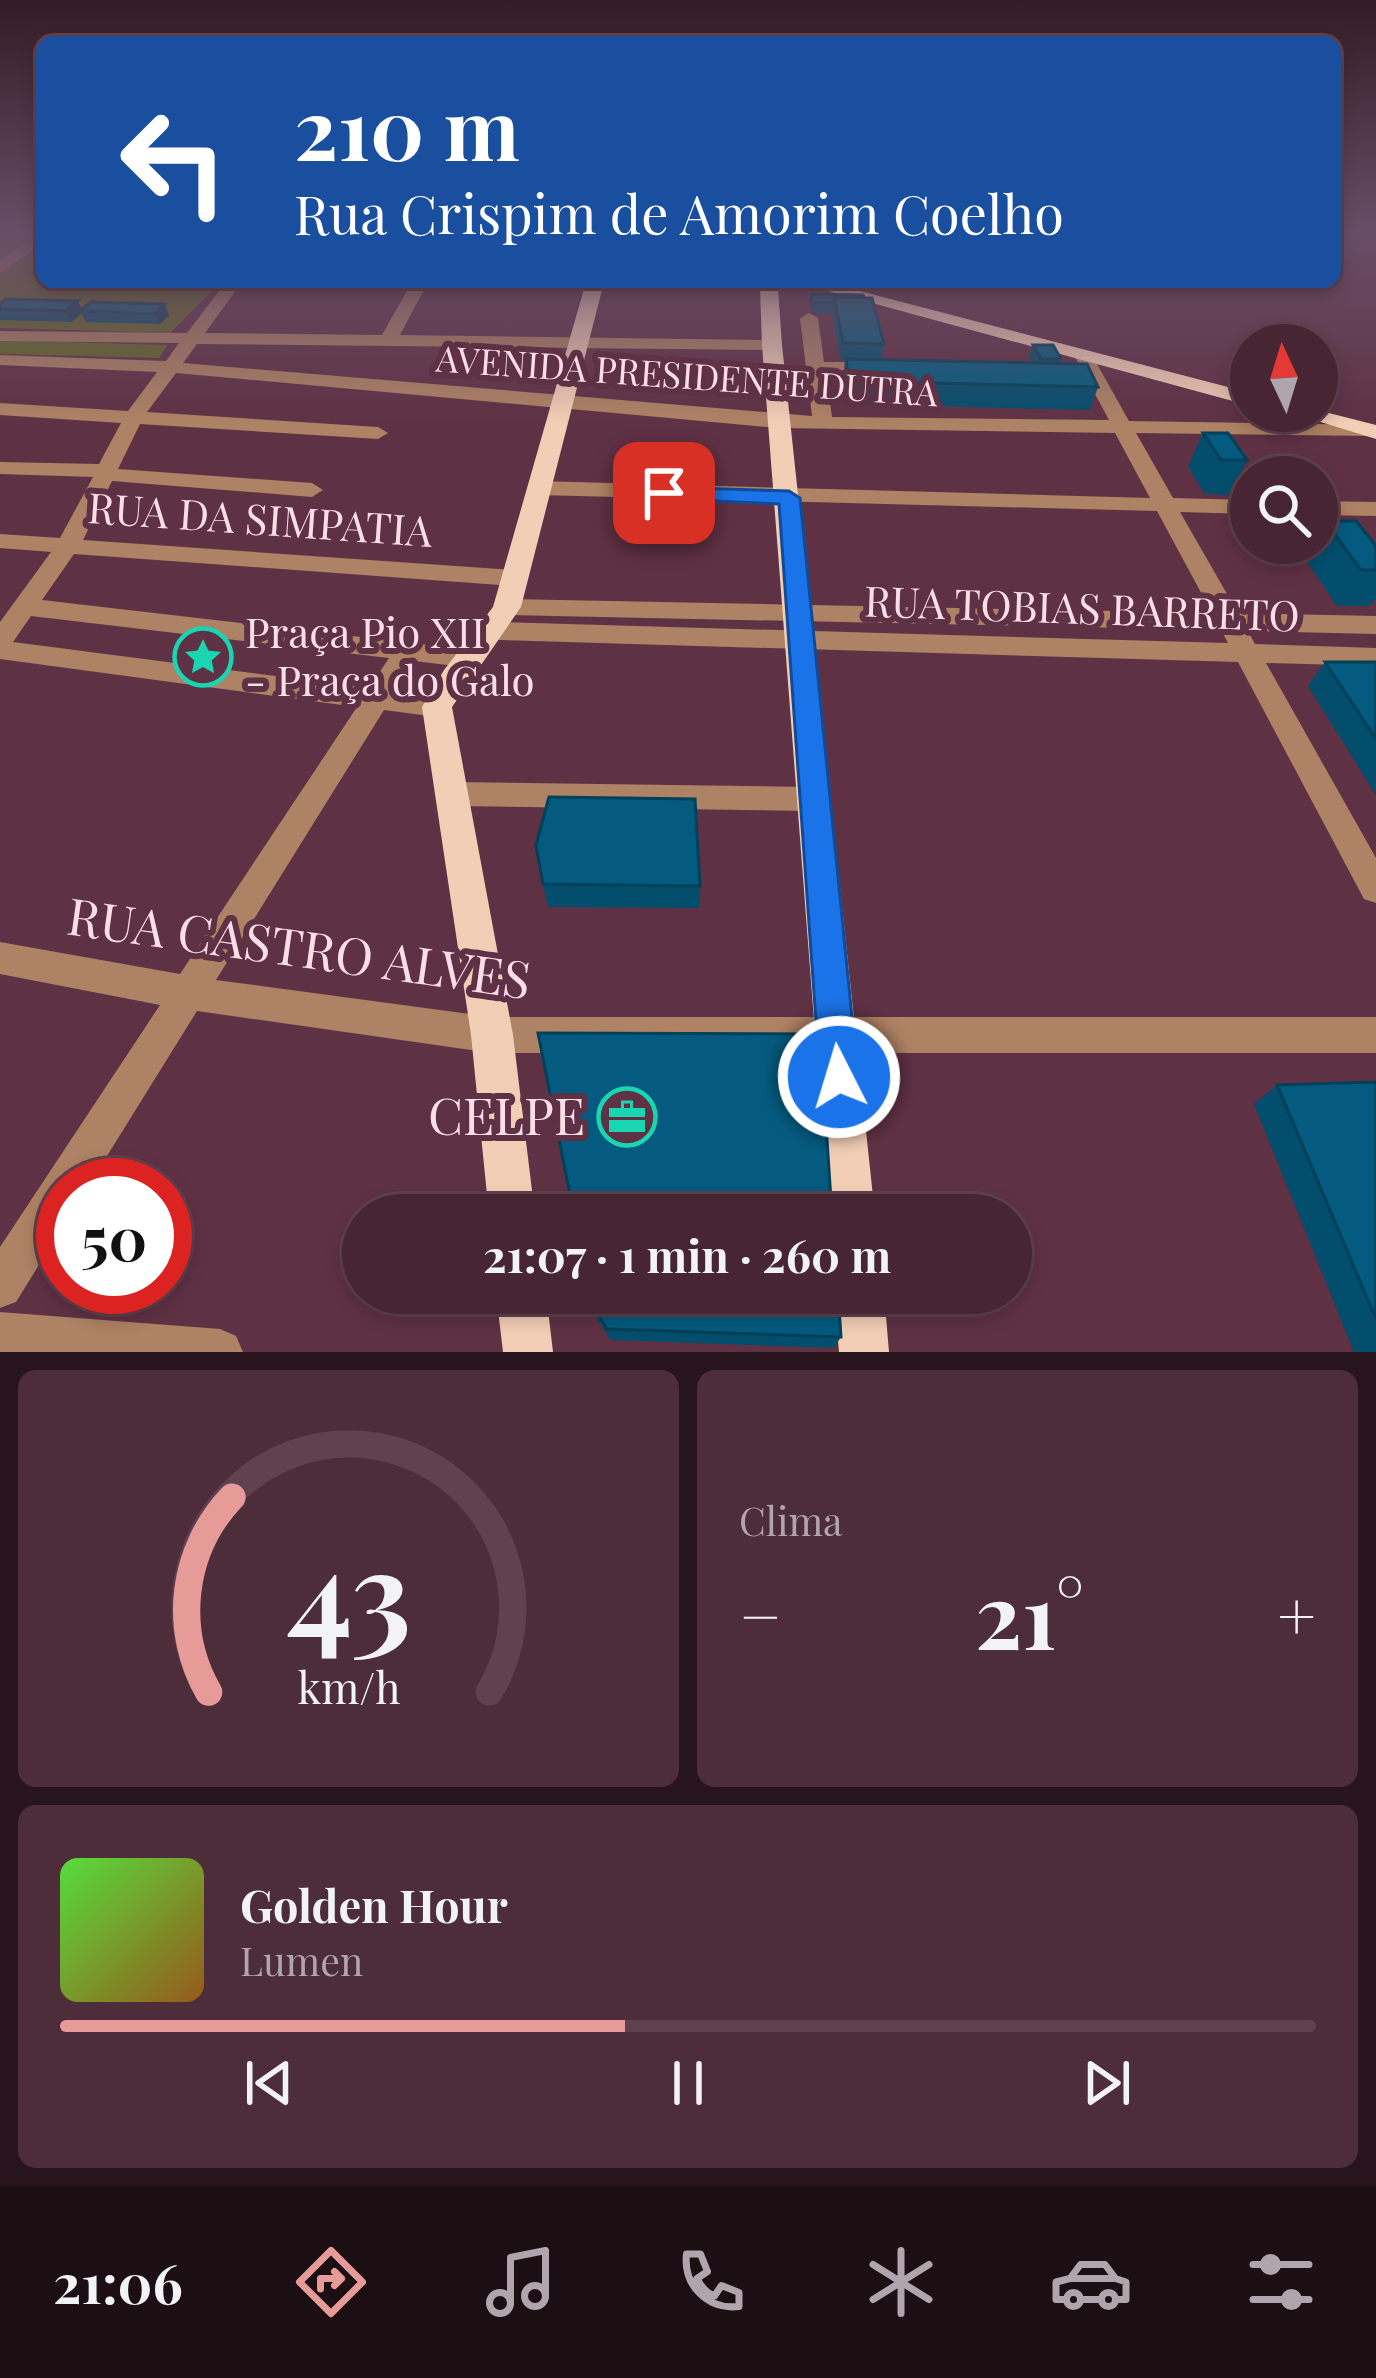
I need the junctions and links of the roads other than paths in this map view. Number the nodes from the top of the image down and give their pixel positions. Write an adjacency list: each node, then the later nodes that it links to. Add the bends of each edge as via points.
1 (221, 298): 10 (street)
2 (411, 298): 8 (street)
3 (590, 298): 9 (main road)
4 (770, 298): 11 (main road)
5 (864, 298): 12 (main road)
6 (809, 318): 15 (street)
7 (0, 336): 10 (street)
8 (390, 338): 9 (street); 10 (street)
9 (578, 340): 11 (street); 18 (main road)
10 (186, 341): 14 (street)
11 (772, 345): 21 (main road)
12 (1084, 357): 17 (main road); 24 (street)
13 (0, 361): 14 (street, AVENIDA PRESIDENTE DUTRA)
14 (169, 367): 18 (street, AVENIDA PRESIDENTE DUTRA); 20 (street)
15 (815, 367): 16 (street); 23 (street)
16 (907, 369)
17 (1230, 395)
18 (560, 406): 21 (street, AVENIDA PRESIDENTE DUTRA); 29 (main road)
19 (0, 409): 20 (street)
20 (135, 415): 26 (street); 28 (street)
21 (779, 422): 23 (street, AVENIDA PRESIDENTE DUTRA); 31 (main road)
22 (1338, 422): 25 (main road)
23 (823, 423): 24 (street, AVENIDA PRESIDENTE DUTRA)
24 (1121, 430): 25 (street, AVENIDA PRESIDENTE DUTRA); 32 (street)
25 (1373, 431)
26 (378, 434)
27 (0, 468): 28 (street)
28 (104, 472): 30 (street); 37 (street)
29 (538, 488): 31 (street); 38 (main road)
30 (311, 490)
31 (789, 498): 32 (street); 43 (main road)
32 (1165, 506): 33 (street); 41 (street)
33 (1230, 507)
34 (1338, 508): 35 (street)
35 (1376, 509)
36 (0, 542): 37 (street, RUA DA SIMPATIA)
37 (69, 544): 38 (street, RUA DA SIMPATIA); 39 (street)
38 (514, 578): 40 (main road)
39 (28, 607): 44 (street); 46 (street)
40 (502, 619): 43 (street, RUA TOBIAS BARRETO); 49 (main road)
41 (1227, 622): 42 (street, RUA TOBIAS BARRETO); 43 (street, RUA TOBIAS BARRETO); 47 (street)
42 (1376, 625)
43 (798, 627): 47 (street, RUA TOBIAS BARRETO); 52 (main road)
44 (0, 640)
45 (0, 650): 50 (street)
46 (407, 651): 49 (street); 50 (street)
47 (1248, 654): 48 (street, RUA TOBIAS BARRETO); 53 (street)
48 (1376, 657)
49 (449, 683): 50 (street); 51 (main road)
50 (376, 698): 55 (street)
51 (454, 794): 52 (street); 57 (main road)
52 (811, 799): 56 (main road)
53 (1376, 890)
54 (0, 958): 55 (street, RUA CASTRO ALVES)
55 (188, 993): 57 (street, RUA CASTRO ALVES); 59 (street)
56 (835, 1031): 57 (street, RUA CASTRO ALVES); 58 (street, RUA CASTRO ALVES); 61 (main road)
57 (492, 1035): 60 (main road)
58 (1376, 1035)
59 (82, 1158)
60 (510, 1194)
61 (849, 1194)
62 (36, 1230): 63 (street)
63 (0, 1286)
64 (523, 1314): 68 (main road)
65 (861, 1314): 69 (main road)
66 (0, 1335): 67 (street)
67 (220, 1352)
68 (528, 1352)
69 (864, 1352)

